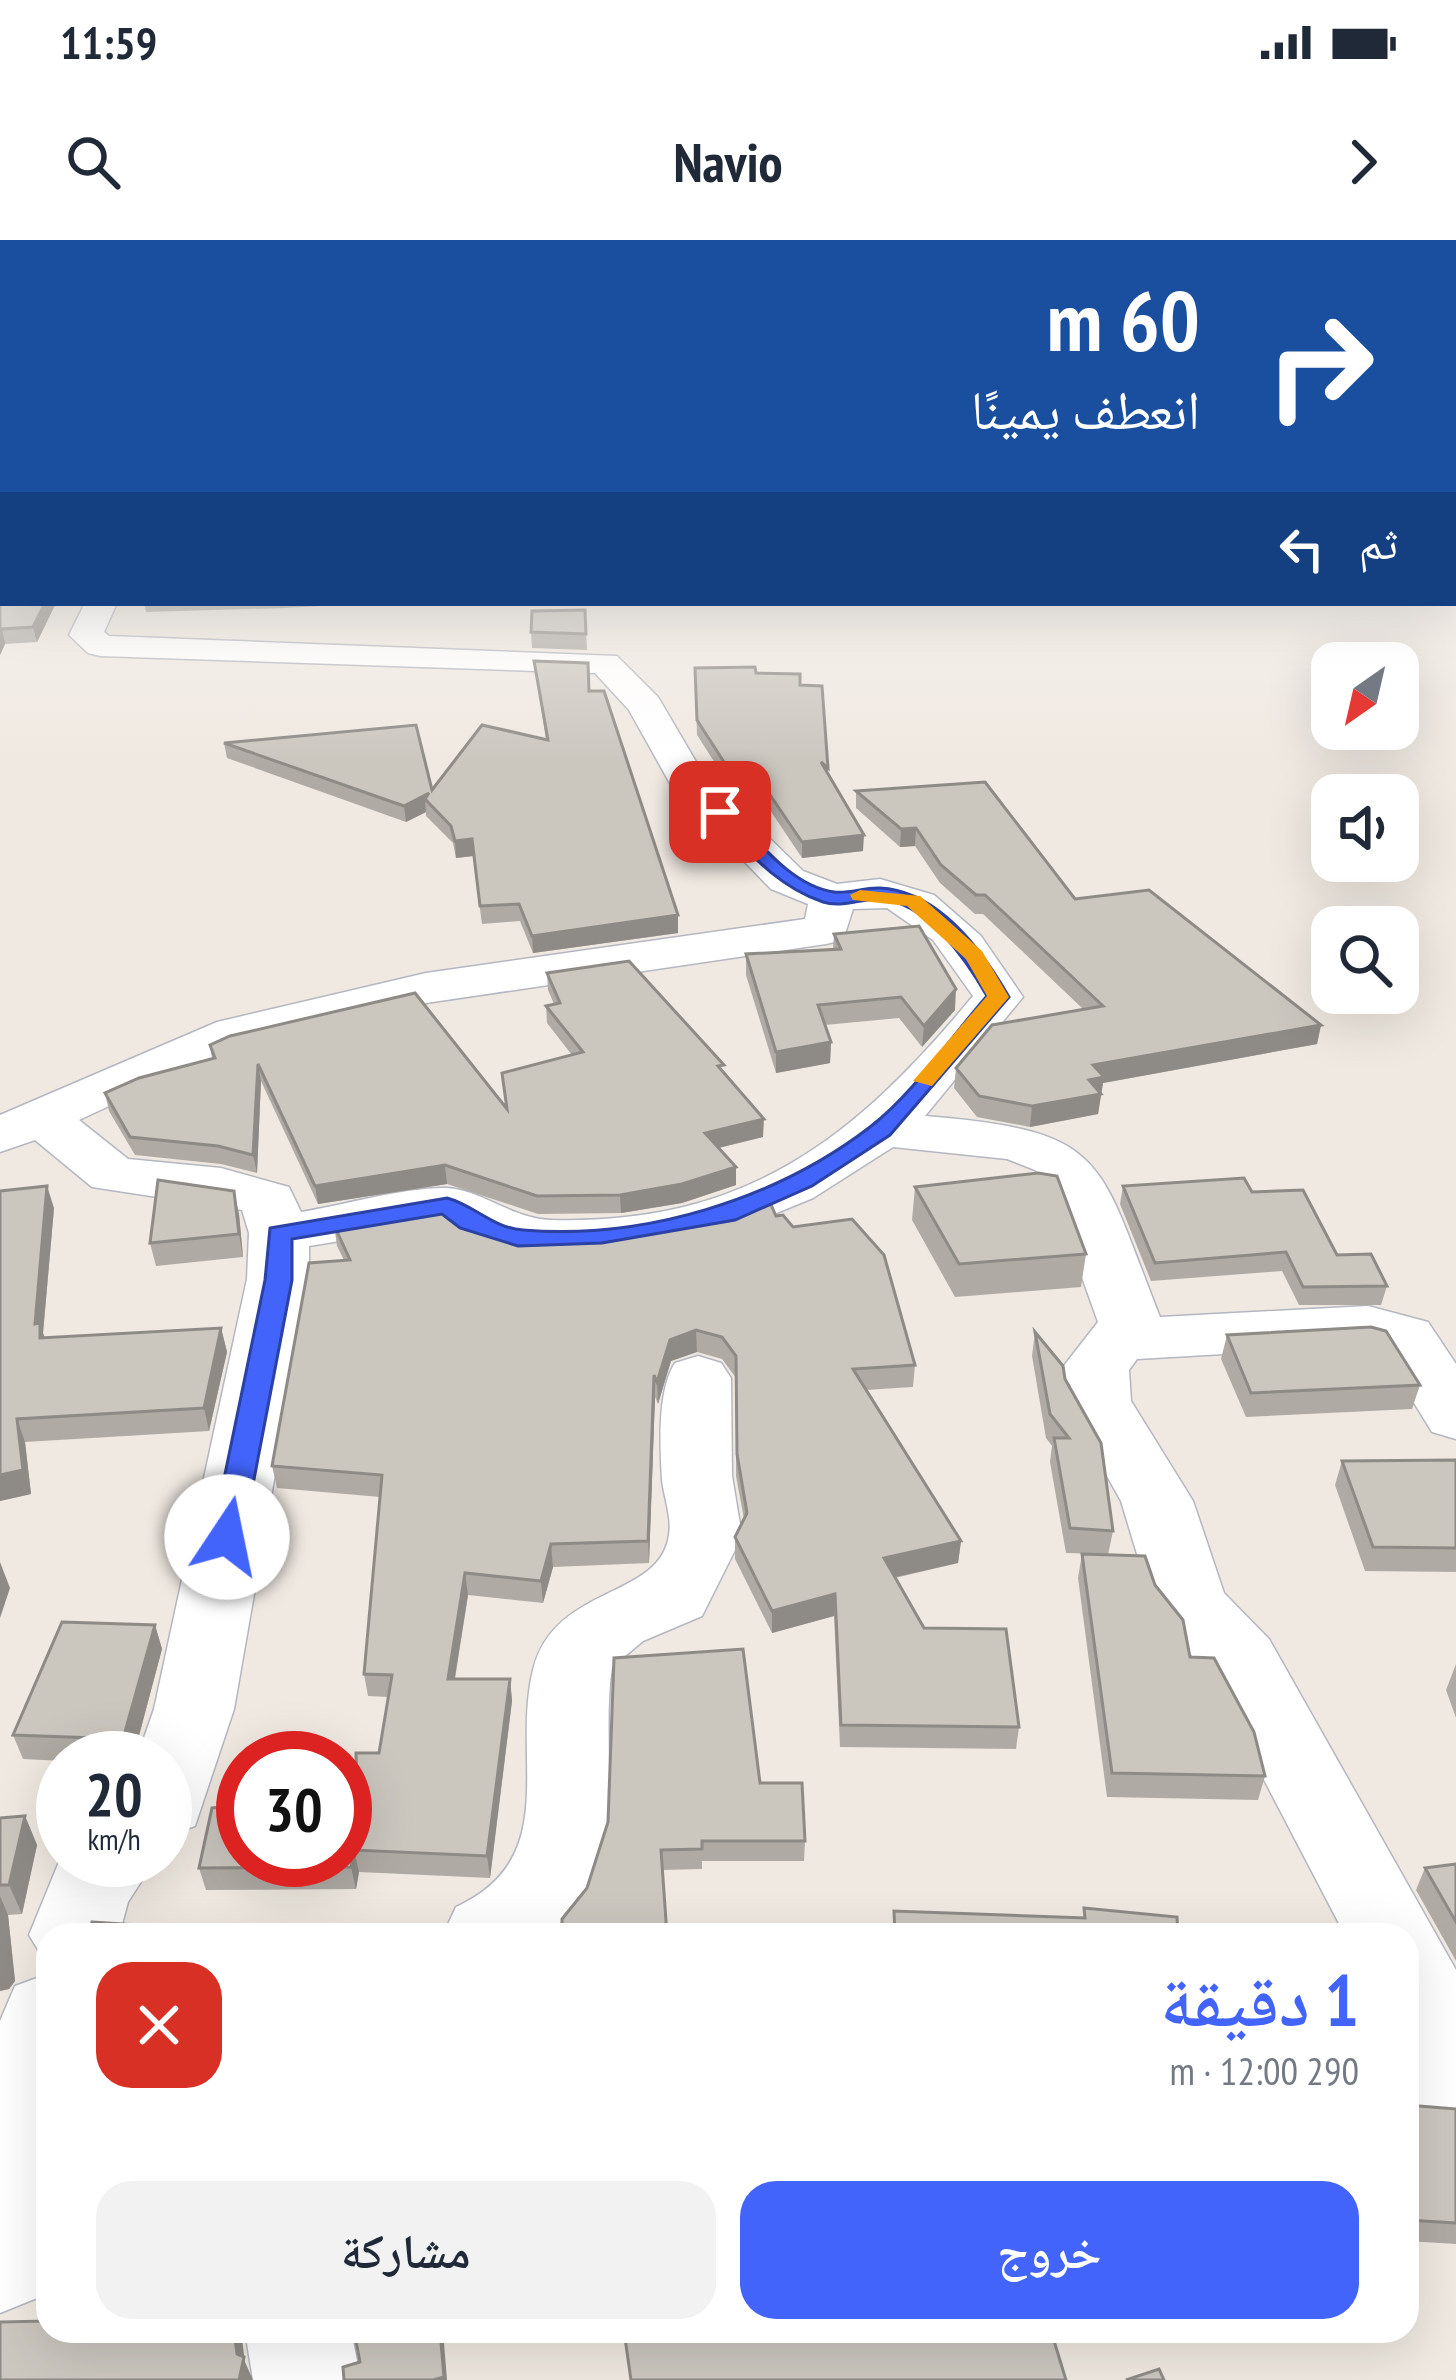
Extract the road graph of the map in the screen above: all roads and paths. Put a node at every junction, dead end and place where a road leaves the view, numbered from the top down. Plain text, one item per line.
1 (100, 606) edge
2 (832, 898) junction
3 (21, 1126) edge
4 (881, 1130) junction
5 (279, 1233) junction
6 (1124, 1339) junction
7 (698, 1378) dead end
8 (1456, 1416) edge
9 (187, 1731) edge
10 (89, 1887) edge
11 (78, 1923) edge
12 (512, 1923) edge
13 (1385, 1923) edge
14 (1419, 1991) edge
15 (27, 2052) edge
16 (1456, 2080) edge
17 (0, 2260) edge
18 (300, 2343) edge
19 (308, 2380) edge

1 - 2 street
2 - 3 street
2 - 4 street
3 - 5 street
4 - 5 street
4 - 6 street
5 - 9 street
6 - 8 street
6 - 13 street
7 - 12 street
10 - 11 street
14 - 16 street
15 - 17 street
18 - 19 street

